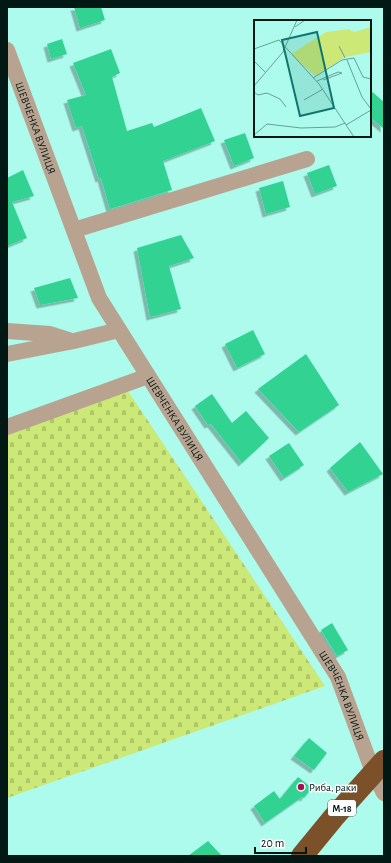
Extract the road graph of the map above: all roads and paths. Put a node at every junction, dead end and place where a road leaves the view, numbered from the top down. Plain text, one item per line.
1 (7, 50) edge
2 (306, 159) dead end
3 (74, 230) junction
4 (119, 330) junction
5 (7, 331) edge
6 (74, 341) junction
7 (7, 354) edge
8 (148, 376) junction
9 (7, 427) edge
10 (379, 766) edge
11 (384, 793) edge
12 (302, 856) edge

1 - 3 street, ШЕВЧЕНКА ВУЛИЦЯ
2 - 3 street
3 - 4 street, ШЕВЧЕНКА ВУЛИЦЯ
4 - 6 street
4 - 8 street, ШЕВЧЕНКА ВУЛИЦЯ
5 - 6 street
6 - 7 street
8 - 9 street
8 - 10 street, ШЕВЧЕНКА ВУЛИЦЯ
10 - 11 street, ШЕВЧЕНКА ВУЛИЦЯ
10 - 12 highway, М-18

